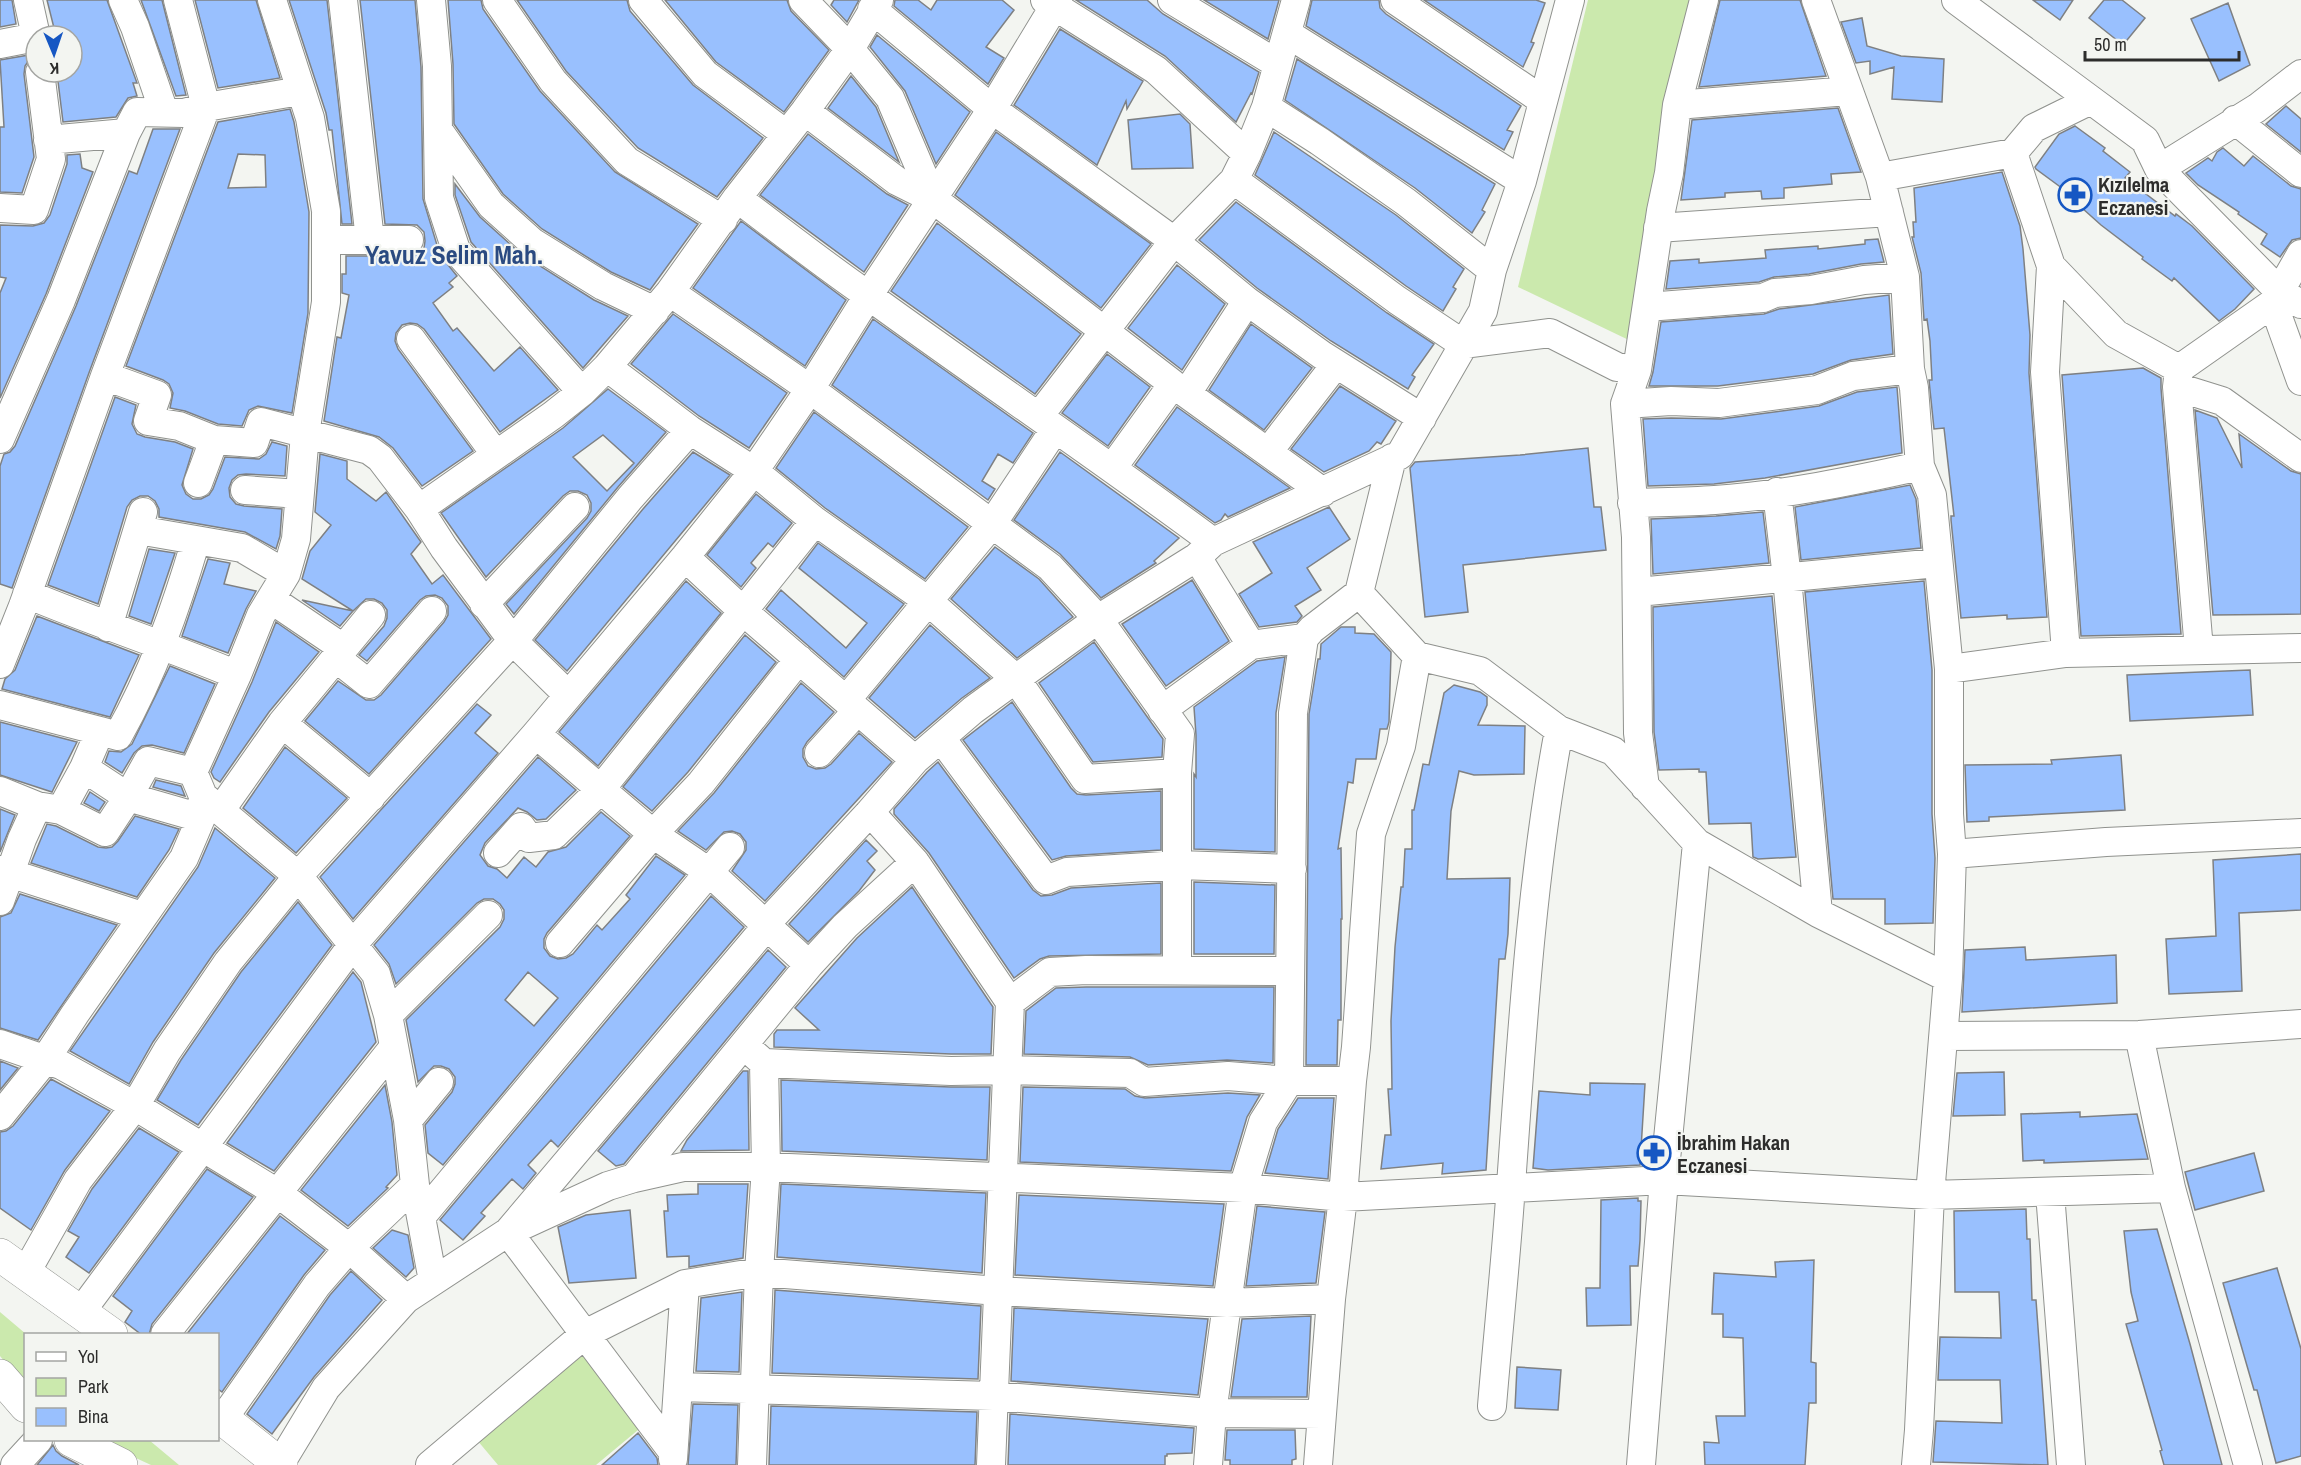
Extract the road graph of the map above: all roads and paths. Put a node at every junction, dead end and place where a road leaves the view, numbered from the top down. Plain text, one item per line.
1 (28, 0) edge
2 (123, 0) edge
3 (177, 0) edge
4 (272, 0) edge
5 (343, 0) edge
6 (431, 0) edge
7 (498, 0) edge
8 (643, 0) edge
9 (802, 0) edge
10 (1296, 0) edge
11 (1395, 0) edge
12 (1704, 0) edge
13 (1816, 0) edge
14 (1956, 0) edge
15 (1053, 2) edge
16 (1182, 2) edge
17 (1562, 3) edge
18 (875, 5) edge
19 (33, 24) edge
20 (1288, 34) junction
21 (24, 40) edge
22 (0, 45) edge
23 (850, 49) junction
24 (1276, 63) junction
25 (2301, 74) edge
26 (41, 84) edge
27 (300, 91) junction
28 (1848, 92) junction
29 (1542, 100) junction
30 (2091, 100) junction
31 (1677, 105) junction
32 (207, 106) junction
33 (1266, 107) junction
34 (992, 109) junction
35 (805, 111) junction
36 (164, 112) junction
37 (2235, 120) junction
38 (439, 131) junction
39 (126, 133) junction
40 (786, 134) junction
41 (48, 140) junction
42 (2013, 153) junction
43 (1247, 154) junction
44 (2159, 169) junction
45 (2301, 173) edge
46 (1880, 177) junction
47 (1234, 180) junction
48 (1522, 181) junction
49 (933, 199) junction
50 (0, 208) edge
51 (730, 209) junction
52 (1889, 212) junction
53 (1659, 228) junction
54 (327, 240) junction
55 (370, 240) junction
56 (409, 240) dead end
57 (1174, 241) junction
58 (2300, 259) edge
59 (2051, 266) junction
60 (1492, 270) junction
61 (1905, 277) junction
62 (868, 296) junction
63 (2285, 300) edge
64 (1247, 301) junction
65 (663, 302) junction
66 (1647, 307) junction
67 (1105, 330) junction
68 (411, 339) dead end
69 (1464, 344) junction
70 (1335, 364) junction
71 (606, 367) junction
72 (1910, 369) junction
73 (1636, 370) junction
74 (105, 376) junction
75 (2178, 378) junction
76 (2301, 381) edge
77 (810, 389) junction
78 (1180, 389) junction
79 (582, 392) junction
80 (1625, 404) junction
81 (1422, 418) junction
82 (1047, 423) junction
83 (690, 430) junction
84 (304, 434) junction
85 (0, 439) edge
86 (214, 440) junction
87 (1268, 452) junction
88 (496, 455) junction
89 (1392, 458) junction
90 (2301, 458) edge
91 (1920, 466) junction
92 (1113, 467) junction
93 (754, 471) junction
94 (198, 483) dead end
95 (245, 490) dead end
96 (1323, 492) junction
97 (1777, 492) junction
98 (299, 494) junction
99 (1632, 503) junction
100 (575, 507) dead end
101 (419, 509) junction
102 (815, 521) junction
103 (992, 524) junction
104 (196, 540) junction
105 (1205, 550) junction
106 (685, 557) junction
107 (1937, 563) junction
108 (286, 574) junction
109 (1787, 578) junction
110 (1638, 592) junction
111 (1359, 593) junction
112 (17, 600) edge
113 (272, 600) junction
114 (928, 601) junction
115 (484, 604) junction
116 (432, 611) dead end
117 (744, 612) junction
118 (370, 615) dead end
119 (1098, 619) junction
120 (108, 627) junction
121 (1304, 638) junction
122 (512, 640) junction
123 (162, 644) junction
124 (1251, 645) junction
125 (2301, 648) edge
126 (2199, 650) junction
127 (339, 653) junction
128 (2067, 653) junction
129 (1418, 656) junction
130 (799, 659) junction
131 (0, 664) edge
132 (1949, 669) junction
133 (237, 675) junction
134 (1016, 679) junction
135 (568, 695) junction
136 (0, 705) edge
137 (852, 705) junction
138 (1162, 710) junction
139 (282, 723) junction
140 (1559, 730) junction
141 (100, 731) junction
142 (536, 734) junction
143 (941, 738) junction
144 (819, 753) dead end
145 (915, 760) junction
146 (84, 768) junction
147 (1177, 773) junction
148 (1645, 787) junction
149 (600, 789) junction
150 (0, 790) edge
151 (128, 797) junction
152 (371, 797) junction
153 (204, 799) junction
154 (49, 808) junction
155 (870, 812) junction
156 (2301, 833) edge
157 (653, 834) junction
158 (1697, 843) junction
159 (730, 848) dead end
160 (498, 853) dead end
161 (1952, 854) junction
162 (915, 862) junction
163 (1179, 865) junction
164 (1292, 869) junction
165 (5, 872) edge
166 (709, 872) junction
167 (298, 876) junction
168 (0, 901) edge
169 (1818, 913) junction
170 (488, 915) dead end
171 (142, 916) junction
172 (766, 925) junction
173 (354, 943) junction
174 (560, 944) dead end
175 (809, 965) junction
176 (1177, 970) junction
177 (1289, 971) junction
178 (1948, 978) junction
179 (1010, 1002) junction
180 (388, 1015) junction
181 (2301, 1024) edge
182 (2139, 1035) junction
183 (1945, 1036) junction
184 (0, 1044) edge
185 (393, 1048) junction
186 (754, 1054) junction
187 (45, 1060) junction
188 (1007, 1070) junction
189 (1288, 1081) junction
190 (1352, 1081) junction
191 (439, 1082) dead end
192 (135, 1106) junction
193 (0, 1116) edge
194 (408, 1120) junction
195 (202, 1148) junction
196 (766, 1167) junction
197 (1002, 1176) junction
198 (634, 1178) junction
199 (1664, 1180) junction
200 (415, 1185) junction
201 (1511, 1187) junction
202 (1243, 1188) junction
203 (2171, 1188) junction
204 (2050, 1193) junction
205 (279, 1194) junction
206 (1930, 1195) junction
207 (1343, 1197) junction
208 (422, 1217) junction
209 (507, 1232) junction
210 (350, 1248) junction
211 (13, 1264) edge
212 (759, 1272) junction
213 (433, 1281) junction
214 (685, 1284) junction
215 (998, 1291) junction
216 (406, 1299) junction
217 (1331, 1299) junction
218 (1227, 1303) junction
219 (80, 1313) junction
220 (108, 1333) edge
221 (167, 1333) edge
222 (585, 1334) junction
223 (0, 1376) edge
224 (678, 1387) junction
225 (753, 1390) junction
226 (993, 1396) junction
227 (24, 1404) edge
228 (1492, 1406) dead end
229 (1212, 1413) junction
230 (1322, 1414) junction
231 (220, 1417) edge
232 (37, 1441) edge
233 (73, 1441) edge
234 (673, 1459) edge
235 (16, 1465) edge
236 (121, 1465) edge
237 (280, 1465) edge
238 (430, 1465) edge
239 (752, 1465) edge
240 (991, 1465) edge
241 (1208, 1465) edge
242 (1318, 1465) edge
243 (1641, 1465) edge
244 (1916, 1465) edge
245 (2071, 1465) edge
246 (2248, 1465) edge

1 - 19 street
2 - 36 street
3 - 32 street
4 - 27 street
5 - 55 street
6 - 38 street
7 - 51 street
8 - 40 street
9 - 23 street
10 - 20 street
11 - 29 street
12 - 31 street
13 - 28 street
14 - 30 street
15 - 34 street
15 - 43 street
16 - 24 street
17 - 29 street
18 - 23 street
18 - 34 street
20 - 24 street
20 - 48 street
21 - 22 street
23 - 35 street
23 - 49 street
24 - 33 street
25 - 37 street
26 - 41 street
27 - 32 street
27 - 54 street
28 - 31 street
28 - 46 street
29 - 48 street
30 - 42 street
30 - 44 street
31 - 53 street
32 - 36 street
32 - 74 street
33 - 43 street
33 - 60 street
34 - 49 street
34 - 57 street
35 - 40 street
35 - 49 street
36 - 39 street
37 - 44 street
37 - 45 street
38 - 65 street
38 - 79 street
39 - 41 street
39 - 85 street
40 - 51 street
41 - 50 street
42 - 46 street
42 - 59 street
43 - 47 street
44 - 63 street
46 - 52 street
47 - 57 street
47 - 69 street
48 - 60 street
49 - 62 street
49 - 67 street
51 - 62 street
51 - 65 street
52 - 53 street
52 - 61 street
53 - 66 street
54 - 55 street
54 - 84 street
55 - 56 street
57 - 64 street
57 - 67 street
58 - 63 street
59 - 75 street
59 - 128 street
60 - 69 street
61 - 66 street
61 - 72 street
62 - 77 street
62 - 82 street
63 - 75 street
63 - 76 street
64 - 70 street
64 - 78 street
65 - 71 street
65 - 77 street
66 - 73 street
67 - 78 street
67 - 82 street
68 - 88 street
69 - 73 street
69 - 81 street
70 - 81 street
70 - 87 street
71 - 79 street
71 - 83 street
72 - 80 street
72 - 91 street
73 - 80 street
74 - 86 street
74 - 112 street
75 - 90 street
75 - 126 street
77 - 93 street
77 - 103 street
78 - 87 street
78 - 92 street
79 - 88 street
80 - 99 street
81 - 89 street
82 - 92 street
82 - 103 street
83 - 93 street
83 - 122 street
84 - 86 street
84 - 98 street
84 - 101 street
86 - 94 street
87 - 96 street
88 - 101 street
89 - 96 street
89 - 111 street
91 - 97 street
91 - 107 street
92 - 105 street
93 - 102 street
93 - 106 street
95 - 98 street
96 - 105 street
97 - 99 street
97 - 109 street
98 - 108 street
99 - 110 street
100 - 115 street
101 - 115 street
102 - 114 street
102 - 117 street
103 - 114 street
103 - 119 street
104 - 108 street
104 - 120 street
104 - 123 street
105 - 119 street
105 - 124 street
106 - 117 street
106 - 135 street
107 - 109 street
107 - 132 street
108 - 113 street
109 - 110 street
109 - 169 street
110 - 148 street
111 - 121 street
111 - 129 street
112 - 120 street
112 - 131 street
113 - 127 street
113 - 133 street
114 - 134 street
114 - 137 street
115 - 122 street
116 - 127 street
117 - 130 street
117 - 149 street
118 - 127 street
119 - 134 street
119 - 138 street
120 - 123 street
121 - 124 street
121 - 164 street
122 - 135 street
122 - 152 street
123 - 133 street
123 - 141 street
124 - 138 street
125 - 126 street
126 - 128 street
127 - 139 street
128 - 132 street
129 - 140 street
129 - 190 street
130 - 137 street
130 - 157 street
132 - 161 street
133 - 153 street
134 - 143 street
134 - 147 street
135 - 142 street
136 - 141 street
137 - 144 street
137 - 145 street
138 - 147 street
139 - 152 street
139 - 153 street
140 - 148 street
140 - 201 street
141 - 146 street
142 - 149 street
142 - 173 street
143 - 145 street
143 - 163 street
145 - 155 street
146 - 151 street
146 - 154 street
147 - 163 street
148 - 158 street
149 - 157 street
149 - 160 street
150 - 154 street
151 - 153 street
151 - 153 street
151 - 154 street
152 - 167 street
153 - 167 street
153 - 171 street
154 - 165 street
155 - 162 street
155 - 172 street
156 - 161 street
157 - 166 street
157 - 174 street
158 - 169 street
158 - 199 street
159 - 166 street
161 - 178 street
162 - 175 street
162 - 179 street
163 - 164 street
163 - 176 street
164 - 177 street
165 - 168 street
165 - 171 street
166 - 172 street
166 - 208 street
167 - 173 street
167 - 192 street
169 - 178 street
170 - 180 street
171 - 187 street
172 - 175 street
172 - 209 street
173 - 180 street
173 - 195 street
175 - 186 street
176 - 177 street
176 - 179 street
177 - 189 street
178 - 183 street
179 - 188 street
180 - 185 street
181 - 182 street
182 - 183 street
182 - 203 street
183 - 206 street
184 - 187 street
185 - 194 street
185 - 205 street
186 - 188 street
186 - 196 street
186 - 198 street
187 - 192 street
187 - 193 street
188 - 189 street
188 - 197 street
189 - 190 street
189 - 202 street
190 - 207 street
191 - 194 street
192 - 195 street
192 - 211 street
194 - 200 street
195 - 205 street
195 - 219 street
196 - 197 street
196 - 198 street
196 - 212 street
197 - 202 street
197 - 215 street
198 - 209 street
199 - 201 street
199 - 206 street
199 - 243 street
200 - 208 street
200 - 210 street
201 - 207 street
201 - 228 street
202 - 207 street
202 - 218 street
203 - 204 street
203 - 246 street
204 - 206 street
204 - 245 street
205 - 210 street
205 - 221 street
206 - 244 street
207 - 217 street
208 - 213 street
209 - 213 street
209 - 222 street
210 - 216 street
210 - 231 street
211 - 219 main road
212 - 214 street
212 - 215 street
212 - 225 street
213 - 216 street
214 - 222 street
214 - 224 street
215 - 218 street
215 - 226 street
216 - 237 street
217 - 218 street
217 - 230 street
218 - 229 street
219 - 220 main road
222 - 234 street
222 - 238 street
223 - 227 main road
224 - 225 street
224 - 234 street
225 - 226 street
225 - 239 street
226 - 229 street
226 - 240 street
229 - 230 street
229 - 241 street
230 - 242 street
231 - 237 main road
232 - 235 street
233 - 236 main road

